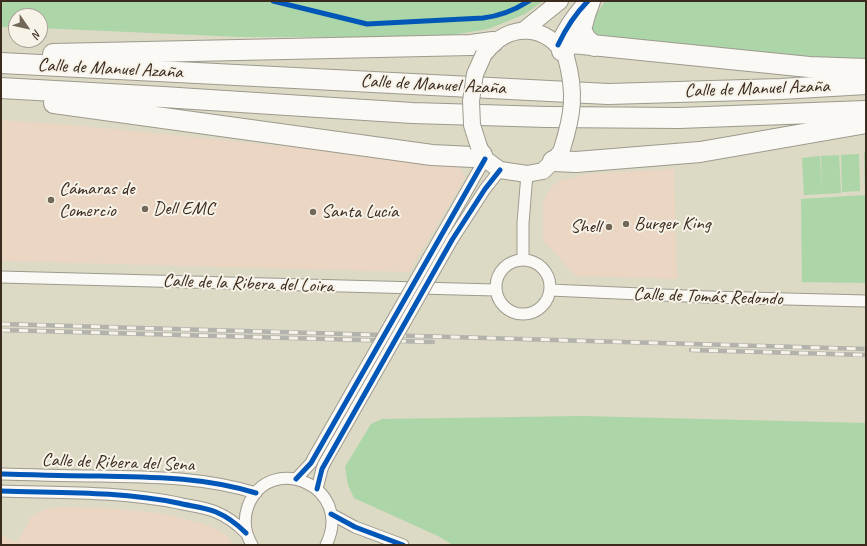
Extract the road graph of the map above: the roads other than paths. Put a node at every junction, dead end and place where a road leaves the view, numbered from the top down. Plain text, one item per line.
1 (560, 1) edge
2 (589, 1) edge
3 (524, 30) junction
4 (594, 46) junction
5 (489, 48) junction
6 (562, 51) junction
7 (1, 58) edge
8 (1, 63) edge
9 (866, 69) edge
10 (866, 84) edge
11 (1, 88) edge
12 (1, 95) edge
13 (866, 111) edge
14 (866, 123) edge
15 (866, 133) edge
16 (700, 152) junction
17 (482, 154) junction
18 (558, 155) junction
19 (500, 170) junction
20 (527, 174) junction
21 (523, 259) junction
22 (1, 277) edge
23 (495, 290) junction
24 (550, 290) junction
25 (866, 301) edge
26 (1, 474) edge
27 (99, 476) junction
28 (296, 479) junction
29 (317, 489) junction
30 (1, 491) edge
31 (26, 492) junction
32 (256, 493) junction
33 (331, 514) junction
34 (246, 533) junction
35 (252, 545) edge
36 (326, 545) edge
37 (403, 545) edge

1 - 3 main road
2 - 4 highway
2 - 6 main road
3 - 5 main road
3 - 6 main road
4 - 6 highway
4 - 9 highway
5 - 7 highway
5 - 17 main road, bridge
6 - 18 main road, bridge
8 - 10 highway, Calle de Manuel Azaña
11 - 13 highway, Calle de Manuel Azaña
12 - 17 highway
14 - 16 highway
15 - 16 street
16 - 18 highway
17 - 19 main road
17 - 28 street, bridge
18 - 20 main road
19 - 20 main road
19 - 29 street, bridge
20 - 21 street
21 - 23 street
21 - 24 street
22 - 23 street, Calle de la Ribera del Loira
23 - 24 street
24 - 25 street, Calle de Tomás Redondo
26 - 27 street, Calle de Ribera del Sena
27 - 31 street, Calle de Ribera del Sena
27 - 32 street, Calle de Ribera del Sena
28 - 29 street
28 - 32 street
29 - 33 street
30 - 31 street, Calle de Ribera del Sena
31 - 34 street, Calle de Ribera del Sena
32 - 34 street
33 - 36 street
33 - 37 street
34 - 35 street

